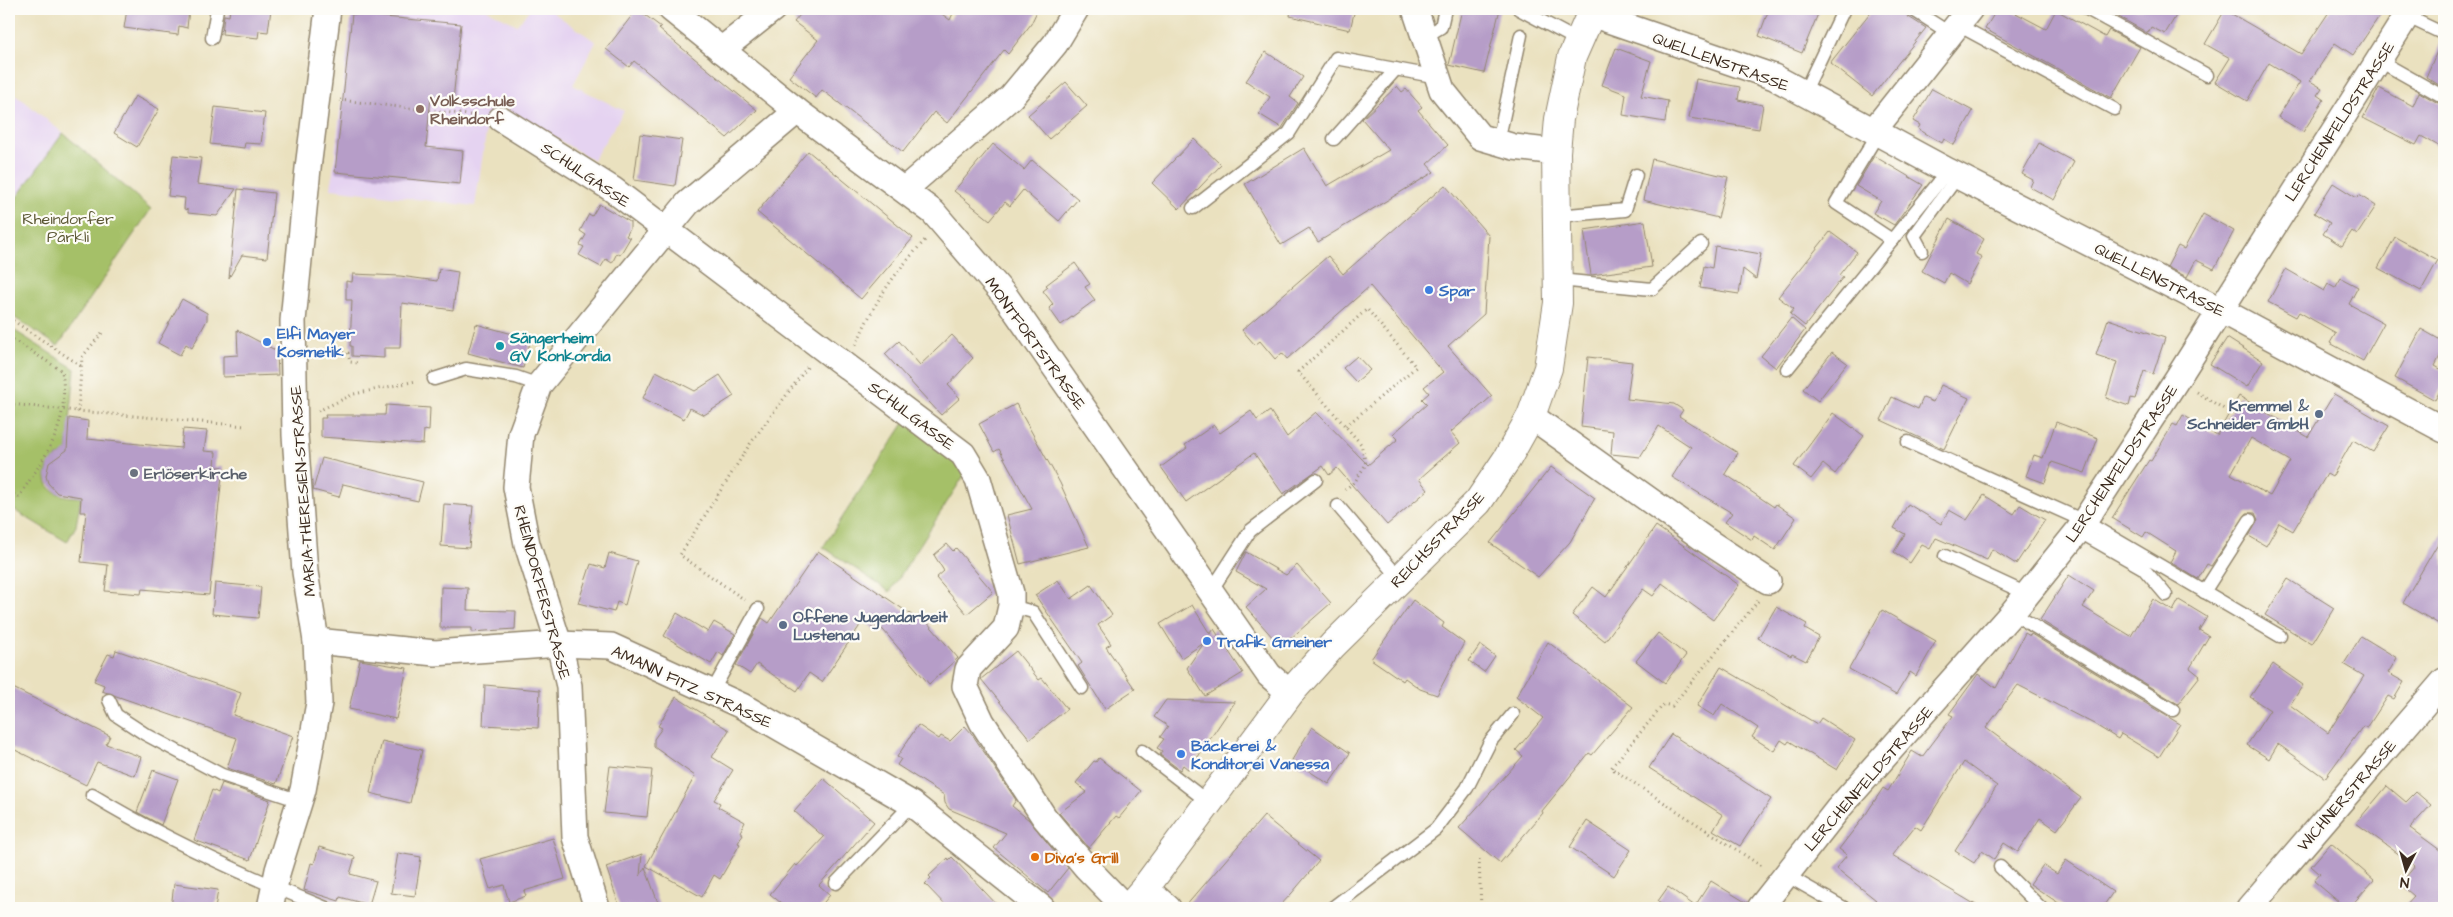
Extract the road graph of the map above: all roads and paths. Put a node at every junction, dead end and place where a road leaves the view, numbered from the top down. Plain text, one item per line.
1 (217, 9) edge
2 (328, 9) edge
3 (671, 9) edge
4 (773, 9) edge
5 (1076, 9) edge
6 (1414, 9) edge
7 (1445, 9) edge
8 (1519, 9) edge
9 (1844, 9) edge
10 (1912, 9) edge
11 (2087, 9) edge
12 (1592, 11) edge
13 (2408, 12) edge
14 (1960, 23) edge
15 (2444, 34) edge
16 (1521, 35) dead end
17 (1424, 37) junction
18 (212, 38) dead end
19 (1579, 41) junction
20 (722, 50) junction
21 (2378, 60) junction
22 (1396, 69) junction
23 (2207, 75) dead end
24 (1438, 77) junction
25 (1804, 93) junction
26 (2442, 96) dead end
27 (317, 97) junction
28 (2114, 109) dead end
29 (797, 110) junction
30 (501, 119) joint
31 (1877, 131) junction
32 (1334, 140) dead end
33 (1498, 142) junction
34 (1556, 152) junction
35 (1953, 174) junction
36 (1636, 175) dead end
37 (905, 189) junction
38 (1193, 208) dead end
39 (1558, 216) junction
40 (666, 230) junction
41 (929, 236) dead end
42 (1892, 240) junction
43 (1701, 244) dead end
44 (1922, 250) dead end
45 (1559, 280) junction
46 (2220, 310) junction
47 (9, 318) edge
48 (102, 333) dead end
49 (9, 337) edge
50 (822, 348) junction
51 (315, 352) dead end
52 (359, 363) dead end
53 (82, 366) junction
54 (847, 367) junction
55 (1787, 369) dead end
56 (2177, 379) junction
57 (434, 380) joint
58 (539, 385) junction
59 (9, 404) edge
60 (2224, 409) dead end
61 (64, 410) junction
62 (78, 411) junction
63 (309, 415) dead end
64 (1531, 416) junction
65 (246, 426) dead end
66 (1346, 426) junction
67 (2444, 430) edge
68 (1908, 442) dead end
69 (1316, 480) dead end
70 (9, 492) edge
71 (1338, 506) joint
72 (2250, 520) dead end
73 (2081, 526) junction
74 (1944, 556) dead end
75 (1400, 579) junction
76 (1768, 581) joint
77 (1211, 591) junction
78 (2204, 592) junction
79 (2166, 595) dead end
80 (2020, 603) junction
81 (1011, 606) junction
82 (758, 609) joint
83 (2280, 636) dead end
84 (316, 641) junction
85 (559, 644) junction
86 (2444, 681) edge
87 (1082, 688) dead end
88 (712, 692) junction
89 (1290, 693) junction
90 (109, 700) dead end
91 (2173, 710) dead end
92 (1513, 714) dead end
93 (1142, 751) dead end
94 (92, 795) dead end
95 (300, 801) junction
96 (1208, 802) junction
97 (912, 804) junction
98 (1479, 859) dead end
99 (2000, 867) dead end
100 (1784, 877) junction
101 (836, 883) dead end
102 (272, 898) edge
103 (1133, 902) edge
104 (326, 908) edge
105 (597, 908) edge
106 (1042, 908) edge
107 (1168, 908) edge
108 (1332, 908) edge
109 (1481, 908) edge
110 (1760, 908) edge
111 (1844, 908) edge
112 (2041, 908) edge
113 (2249, 908) edge

1 - 18 lane
2 - 27 street, MARIA-THERESIEN-STRASSE
3 - 20 street, MONTFORTSTRASSE
4 - 20 street
5 - 37 street
6 - 17 street
7 - 17 lane
8 - 19 lane
9 - 25 lane
10 - 14 lane
11 - 23 lane
12 - 19 main road, REICHSSTRASSE
12 - 25 street, QUELLENSTRASSE
13 - 15 lane
13 - 21 street, LERCHENFELDSTRASSE
14 - 28 lane
14 - 31 street
16 - 33 lane
17 - 24 street
19 - 34 main road, REICHSSTRASSE
20 - 29 street, MONTFORTSTRASSE
21 - 26 lane
21 - 46 street, LERCHENFELDSTRASSE
22 - 24 lane
22 - 32 lane
22 - 38 lane
24 - 33 street
25 - 31 street, QUELLENSTRASSE
27 - 30 path
27 - 84 street, MARIA-THERESIEN-STRASSE
29 - 37 street, MONTFORTSTRASSE
29 - 40 street, RHEINDORFERSTRASSE
30 - 40 street, SCHULGASSE
31 - 35 street, QUELLENSTRASSE
31 - 42 lane
33 - 34 street
34 - 39 main road, REICHSSTRASSE
35 - 42 lane
35 - 44 lane
35 - 46 street, QUELLENSTRASSE
36 - 39 lane
37 - 77 street, MONTFORTSTRASSE
39 - 45 main road, REICHSSTRASSE
40 - 50 street, SCHULGASSE
40 - 58 street, RHEINDORFERSTRASSE
41 - 54 path
42 - 55 lane
43 - 45 lane
45 - 64 main road, REICHSSTRASSE
46 - 56 street, LERCHENFELDSTRASSE
46 - 67 street, QUELLENSTRASSE
47 - 53 path
48 - 53 path
49 - 61 path
50 - 54 street, SCHULGASSE
50 - 82 path
51 - 52 path
53 - 62 path
54 - 81 street, SCHULGASSE
56 - 60 path
56 - 73 street, LERCHENFELDSTRASSE
57 - 58 lane
57 - 63 path
58 - 85 street, RHEINDORFERSTRASSE
59 - 61 path
61 - 62 path
61 - 70 path
62 - 65 path
64 - 75 main road, REICHSSTRASSE
64 - 76 street
66 - 66 path
66 - 71 path
68 - 73 lane
69 - 77 lane
71 - 75 lane
72 - 78 lane
73 - 78 lane
73 - 79 lane
73 - 80 street, LERCHENFELDSTRASSE
74 - 80 lane
75 - 89 main road, REICHSSTRASSE
76 - 100 path
77 - 89 street, MONTFORTSTRASSE
78 - 83 lane
80 - 91 lane
80 - 100 street, LERCHENFELDSTRASSE
81 - 87 lane
81 - 103 street, SCHULGASSE
82 - 88 lane
84 - 85 street, AMANN FITZ STRASSE
84 - 95 street, MARIA-THERESIEN-STRASSE
85 - 88 street, AMANN FITZ STRASSE
85 - 105 street, RHEINDORFERSTRASSE
86 - 113 street, WICHNERSTRASSE
88 - 97 street, AMANN FITZ STRASSE
89 - 96 main road, REICHSSTRASSE
90 - 95 lane
92 - 108 lane
93 - 96 lane
94 - 102 lane
95 - 102 street, MARIA-THERESIEN-STRASSE
96 - 103 main road, REICHSSTRASSE
97 - 101 lane
97 - 106 street, AMANN FITZ STRASSE
98 - 109 path
99 - 112 lane
100 - 110 street, LERCHENFELDSTRASSE
100 - 111 lane
102 - 104 lane
103 - 107 street, SCHULGASSE

